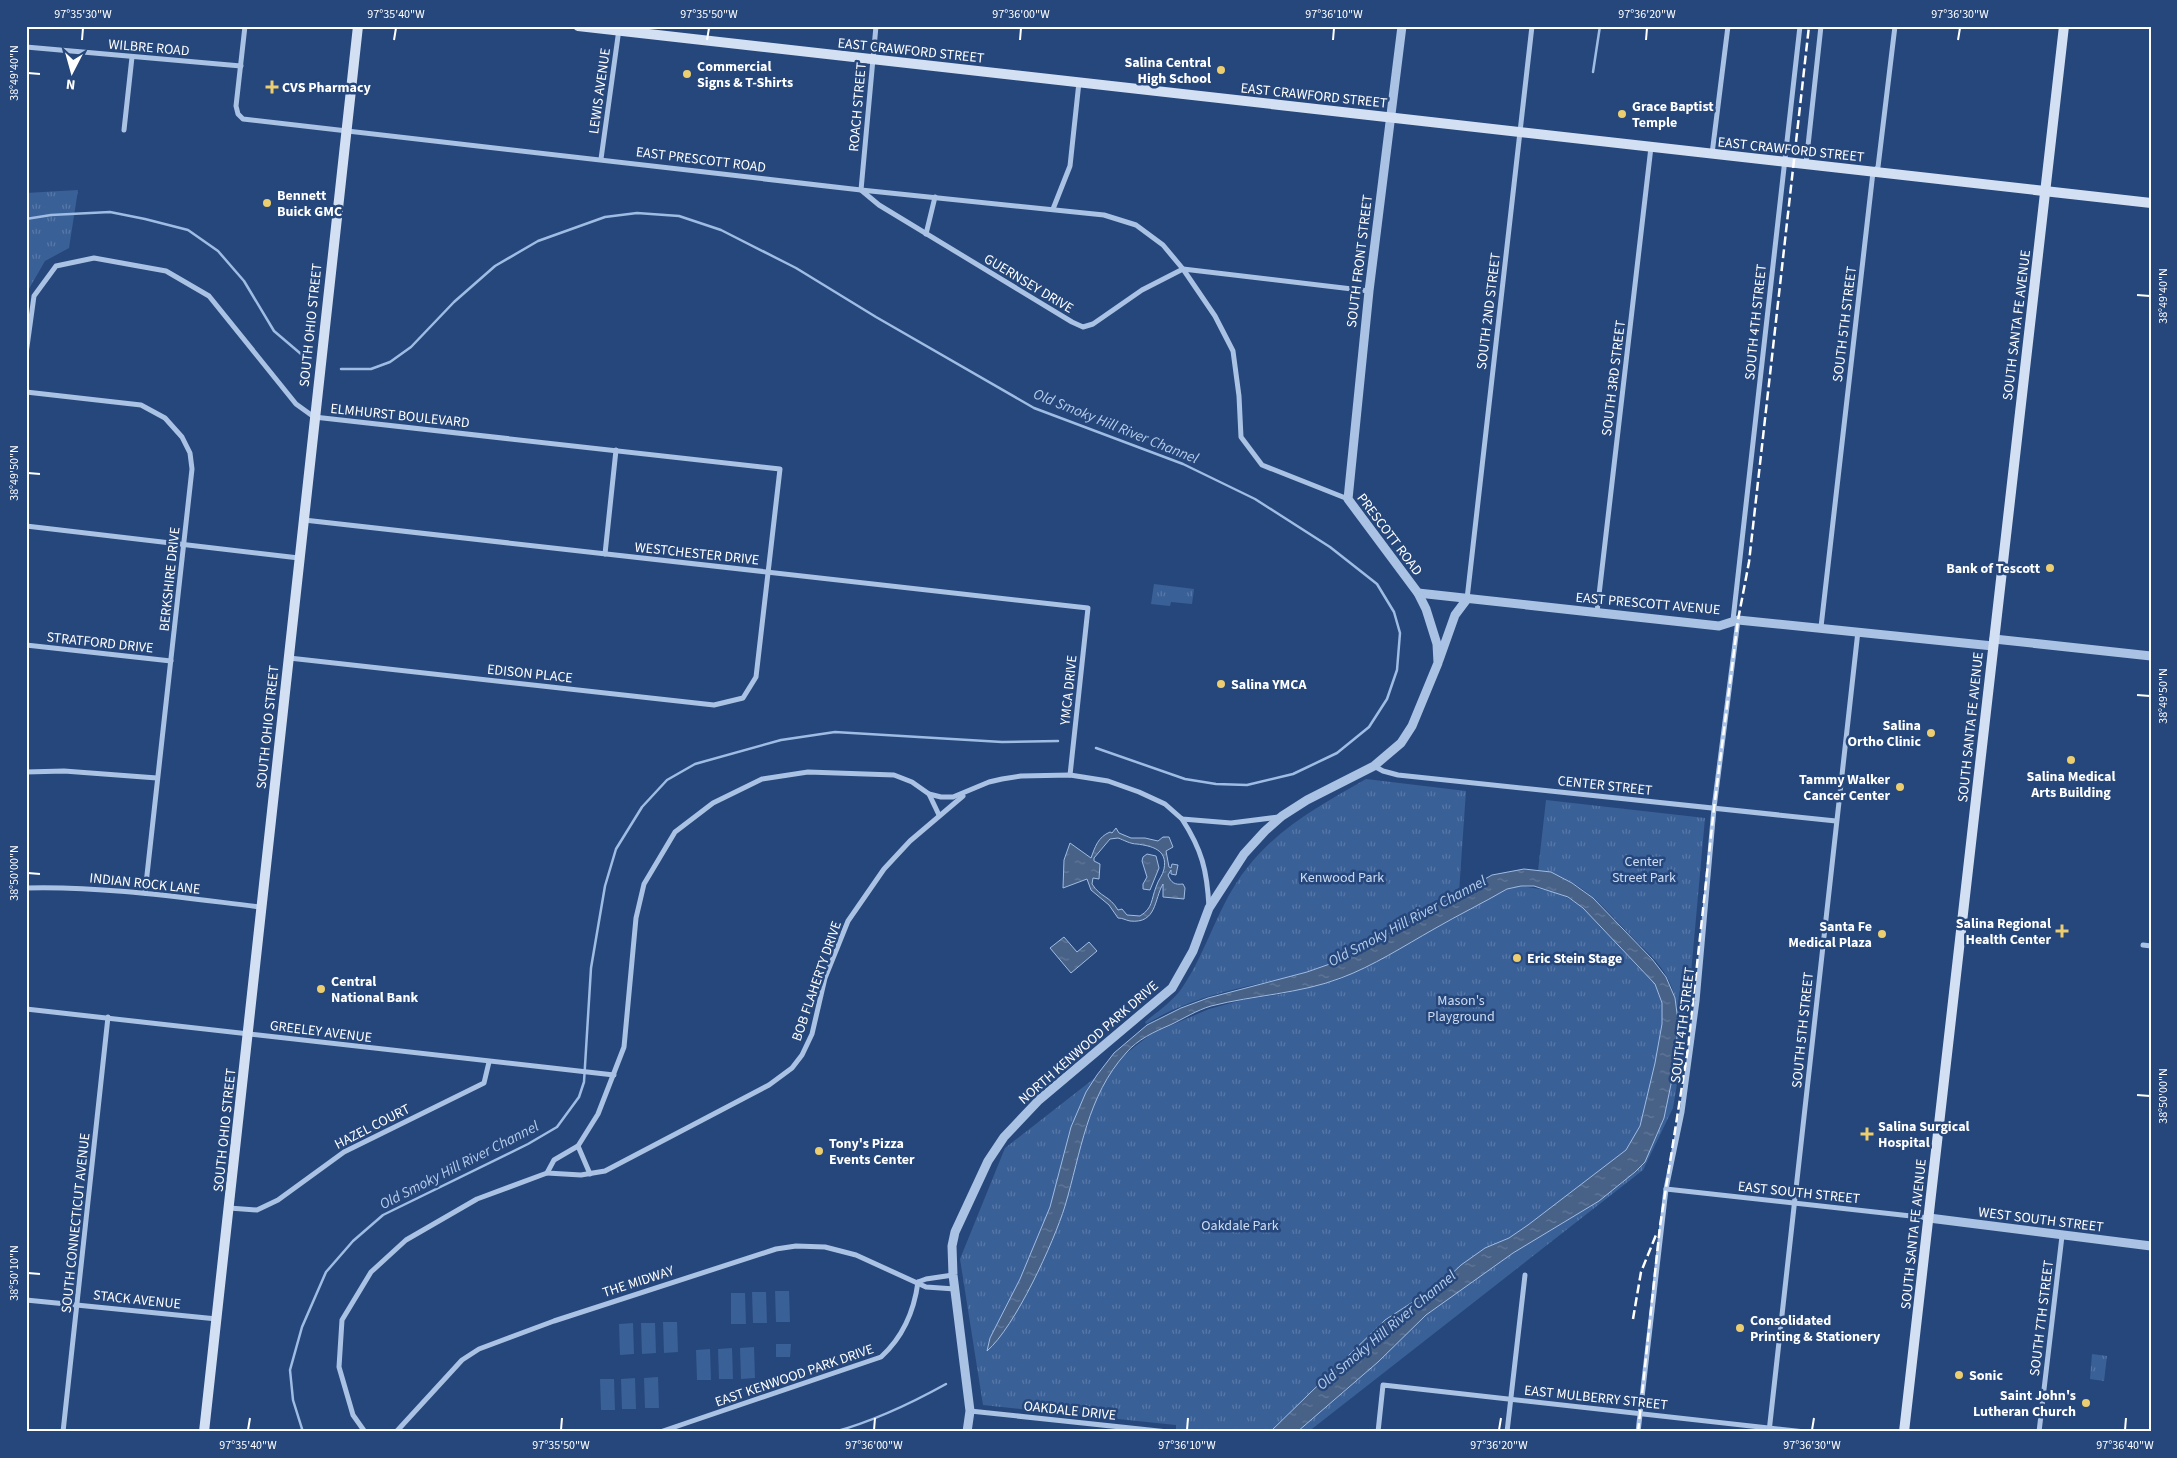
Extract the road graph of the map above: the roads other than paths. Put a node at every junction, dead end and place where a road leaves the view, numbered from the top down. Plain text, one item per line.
1 (245, 26) edge
2 (358, 26) edge
3 (578, 26) edge
4 (876, 26) edge
5 (1402, 26) edge
6 (1532, 26) edge
7 (1728, 26) edge
8 (1800, 26) edge
9 (1821, 26) edge
10 (1895, 26) edge
11 (2064, 26) edge
12 (619, 28) edge
13 (26, 47) edge
14 (132, 57) junction
15 (873, 59) junction
16 (240, 66) junction
17 (1079, 82) junction
18 (1391, 118) junction
19 (346, 129) junction
20 (124, 130) dead end
21 (1520, 132) junction
22 (1651, 147) junction
23 (1712, 154) junction
24 (601, 158) junction
25 (1784, 162) junction
26 (1806, 164) junction
27 (1873, 172) junction
28 (861, 190) junction
29 (2046, 191) junction
30 (935, 197) junction
31 (2151, 203) edge
32 (1053, 209) junction
33 (926, 234) junction
34 (1183, 269) junction
35 (1369, 291) junction
36 (26, 354) edge
37 (26, 392) edge
38 (314, 417) junction
39 (616, 450) junction
40 (1348, 499) junction
41 (303, 520) junction
42 (26, 526) edge
43 (184, 544) junction
44 (605, 554) junction
45 (299, 558) junction
46 (768, 572) junction
47 (1418, 594) junction
48 (1466, 599) junction
49 (1088, 608) joint
50 (1597, 612) junction
51 (1735, 620) junction
52 (1821, 627) junction
53 (1858, 631) junction
54 (1994, 642) junction
55 (26, 645) edge
56 (2151, 656) edge
57 (288, 658) junction
58 (171, 661) junction
59 (1438, 663) junction
60 (1374, 766) junction
61 (26, 772) edge
62 (1070, 775) junction
63 (157, 778) junction
64 (966, 793) junction
65 (929, 794) junction
66 (1714, 808) junction
67 (939, 816) junction
68 (1282, 816) junction
69 (1182, 819) junction
70 (1836, 821) junction
71 (26, 888) edge
72 (145, 894) junction
73 (261, 908) junction
74 (1209, 908) junction
75 (2143, 945) dead end
76 (2151, 946) edge
77 (26, 1009) edge
78 (108, 1018) junction
79 (248, 1034) junction
80 (489, 1062) junction
81 (614, 1075) junction
82 (578, 1146) junction
83 (547, 1172) junction
84 (590, 1174) junction
85 (1666, 1189) junction
86 (1794, 1203) junction
87 (229, 1208) junction
88 (1929, 1218) junction
89 (2062, 1236) junction
90 (2151, 1246) edge
91 (953, 1275) junction
92 (1525, 1275) dead end
93 (918, 1282) junction
94 (955, 1289) junction
95 (26, 1300) edge
96 (78, 1305) junction
97 (217, 1319) junction
98 (1510, 1399) junction
99 (970, 1411) junction
100 (1640, 1413) junction
101 (1769, 1430) edge
102 (63, 1432) edge
103 (204, 1432) edge
104 (365, 1432) edge
105 (396, 1432) edge
106 (660, 1432) edge
107 (967, 1432) edge
108 (1168, 1432) edge
109 (1378, 1432) edge
110 (1507, 1432) edge
111 (1638, 1432) edge
112 (1806, 1432) edge
113 (1904, 1432) edge
114 (2039, 1432) edge

1 - 16 street
2 - 19 main road, SOUTH OHIO STREET
3 - 12 main road, EAST CRAWFORD STREET
4 - 15 street, ROACH STREET
5 - 18 street, SOUTH FRONT STREET
6 - 21 street, SOUTH 2ND STREET
7 - 23 street
8 - 25 street, SOUTH 4TH STREET
9 - 26 street
10 - 27 street, SOUTH 5TH STREET
11 - 29 main road, SOUTH SANTA FE AVENUE
12 - 15 main road, EAST CRAWFORD STREET
12 - 24 street, LEWIS AVENUE
13 - 14 street, WILBRE ROAD
14 - 16 street, WILBRE ROAD
14 - 20 street
15 - 17 main road, EAST CRAWFORD STREET
15 - 28 street, ROACH STREET
16 - 19 street
17 - 18 main road, EAST CRAWFORD STREET
17 - 32 street
18 - 21 main road, EAST CRAWFORD STREET
18 - 35 street, SOUTH FRONT STREET
19 - 24 street, EAST PRESCOTT ROAD
19 - 38 main road, SOUTH OHIO STREET
21 - 22 main road, EAST CRAWFORD STREET
21 - 48 street, SOUTH 2ND STREET
22 - 23 main road, EAST CRAWFORD STREET
22 - 50 street, SOUTH 3RD STREET
23 - 25 main road, EAST CRAWFORD STREET
24 - 28 street, EAST PRESCOTT ROAD
25 - 26 main road, EAST CRAWFORD STREET
25 - 51 street, SOUTH 4TH STREET
26 - 27 main road, EAST CRAWFORD STREET
27 - 29 main road, EAST CRAWFORD STREET
27 - 52 street, SOUTH 5TH STREET
28 - 30 street, EAST PRESCOTT ROAD
28 - 33 street, GUERNSEY DRIVE
29 - 31 main road, EAST CRAWFORD STREET
29 - 54 main road, SOUTH SANTA FE AVENUE
30 - 32 street, EAST PRESCOTT ROAD
30 - 33 street
32 - 34 street, PRESCOTT ROAD
33 - 34 street, GUERNSEY DRIVE
34 - 35 street
34 - 40 street, PRESCOTT ROAD
35 - 40 street, SOUTH FRONT STREET
36 - 38 street, ELMHURST BOULEVARD
37 - 43 street, BERKSHIRE DRIVE
38 - 39 street, ELMHURST BOULEVARD
38 - 41 main road, SOUTH OHIO STREET
39 - 44 street
39 - 46 street, ELMHURST BOULEVARD
40 - 47 street, PRESCOTT ROAD
41 - 44 street, WESTCHESTER DRIVE
41 - 45 main road, SOUTH OHIO STREET
42 - 43 street
43 - 45 street
43 - 58 street, BERKSHIRE DRIVE
44 - 46 street, WESTCHESTER DRIVE
45 - 57 main road, SOUTH OHIO STREET
46 - 49 street, WESTCHESTER DRIVE
46 - 57 street, EDISON PLACE
47 - 48 street, EAST PRESCOTT AVENUE
47 - 59 street, PRESCOTT ROAD
48 - 50 street, EAST PRESCOTT AVENUE
48 - 59 street, NORTH KENWOOD PARK DRIVE
49 - 62 street, YMCA DRIVE
50 - 51 street, EAST PRESCOTT AVENUE
51 - 52 street, EAST PRESCOTT AVENUE
51 - 66 street, SOUTH 4TH STREET
52 - 53 street, EAST PRESCOTT AVENUE
53 - 54 street, EAST PRESCOTT AVENUE
53 - 70 street, SOUTH 5TH STREET
54 - 56 street, EAST PRESCOTT AVENUE
54 - 88 main road, SOUTH SANTA FE AVENUE
55 - 58 street, STRATFORD DRIVE
57 - 73 main road, SOUTH OHIO STREET
58 - 63 street, BERKSHIRE DRIVE
59 - 60 street, NORTH KENWOOD PARK DRIVE
60 - 66 street, CENTER STREET
60 - 68 street, NORTH KENWOOD PARK DRIVE
61 - 63 street
62 - 64 street
62 - 69 street
63 - 72 street, BERKSHIRE DRIVE
64 - 65 street
64 - 67 street, BOB FLAHERTY DRIVE
65 - 67 street
65 - 81 street
66 - 70 street, CENTER STREET
66 - 85 street, SOUTH 4TH STREET
67 - 84 street, BOB FLAHERTY DRIVE
68 - 69 street
68 - 74 street, NORTH KENWOOD PARK DRIVE
69 - 74 street
70 - 86 street, SOUTH 5TH STREET
71 - 72 street, INDIAN ROCK LANE
72 - 73 street, INDIAN ROCK LANE
73 - 79 main road, SOUTH OHIO STREET
74 - 91 street, NORTH KENWOOD PARK DRIVE
75 - 76 street
77 - 78 street, GREELEY AVENUE
78 - 79 street, GREELEY AVENUE
78 - 96 street, SOUTH CONNECTICUT AVENUE
79 - 80 street, GREELEY AVENUE
79 - 87 main road, SOUTH OHIO STREET
80 - 81 street, GREELEY AVENUE
80 - 87 street, HAZEL COURT
81 - 82 street
82 - 83 street
82 - 84 street
83 - 84 street, BOB FLAHERTY DRIVE
83 - 104 street
85 - 86 street, EAST SOUTH STREET
85 - 100 street, SOUTH 4TH STREET
86 - 88 street, EAST SOUTH STREET
86 - 101 street, SOUTH 5TH STREET
87 - 97 main road, SOUTH OHIO STREET
88 - 89 street, WEST SOUTH STREET
88 - 113 main road, SOUTH SANTA FE AVENUE
89 - 90 street, WEST SOUTH STREET
89 - 114 street, SOUTH 7TH STREET
91 - 93 street
91 - 94 street, NORTH KENWOOD PARK DRIVE
92 - 98 street
93 - 94 street, THE MIDWAY
93 - 105 street, THE MIDWAY
93 - 106 street, EAST KENWOOD PARK DRIVE
94 - 99 street, NORTH KENWOOD PARK DRIVE
95 - 96 street, STACK AVENUE
96 - 97 street, STACK AVENUE
96 - 102 street, SOUTH CONNECTICUT AVENUE
97 - 103 main road, SOUTH OHIO STREET
98 - 100 street, EAST MULBERRY STREET
98 - 109 street, EAST MULBERRY STREET
98 - 110 street
99 - 107 street, NORTH KENWOOD PARK DRIVE
99 - 108 street, OAKDALE DRIVE
100 - 101 street, EAST MULBERRY STREET
100 - 111 street, SOUTH 4TH STREET
101 - 112 street, EAST MULBERRY STREET

